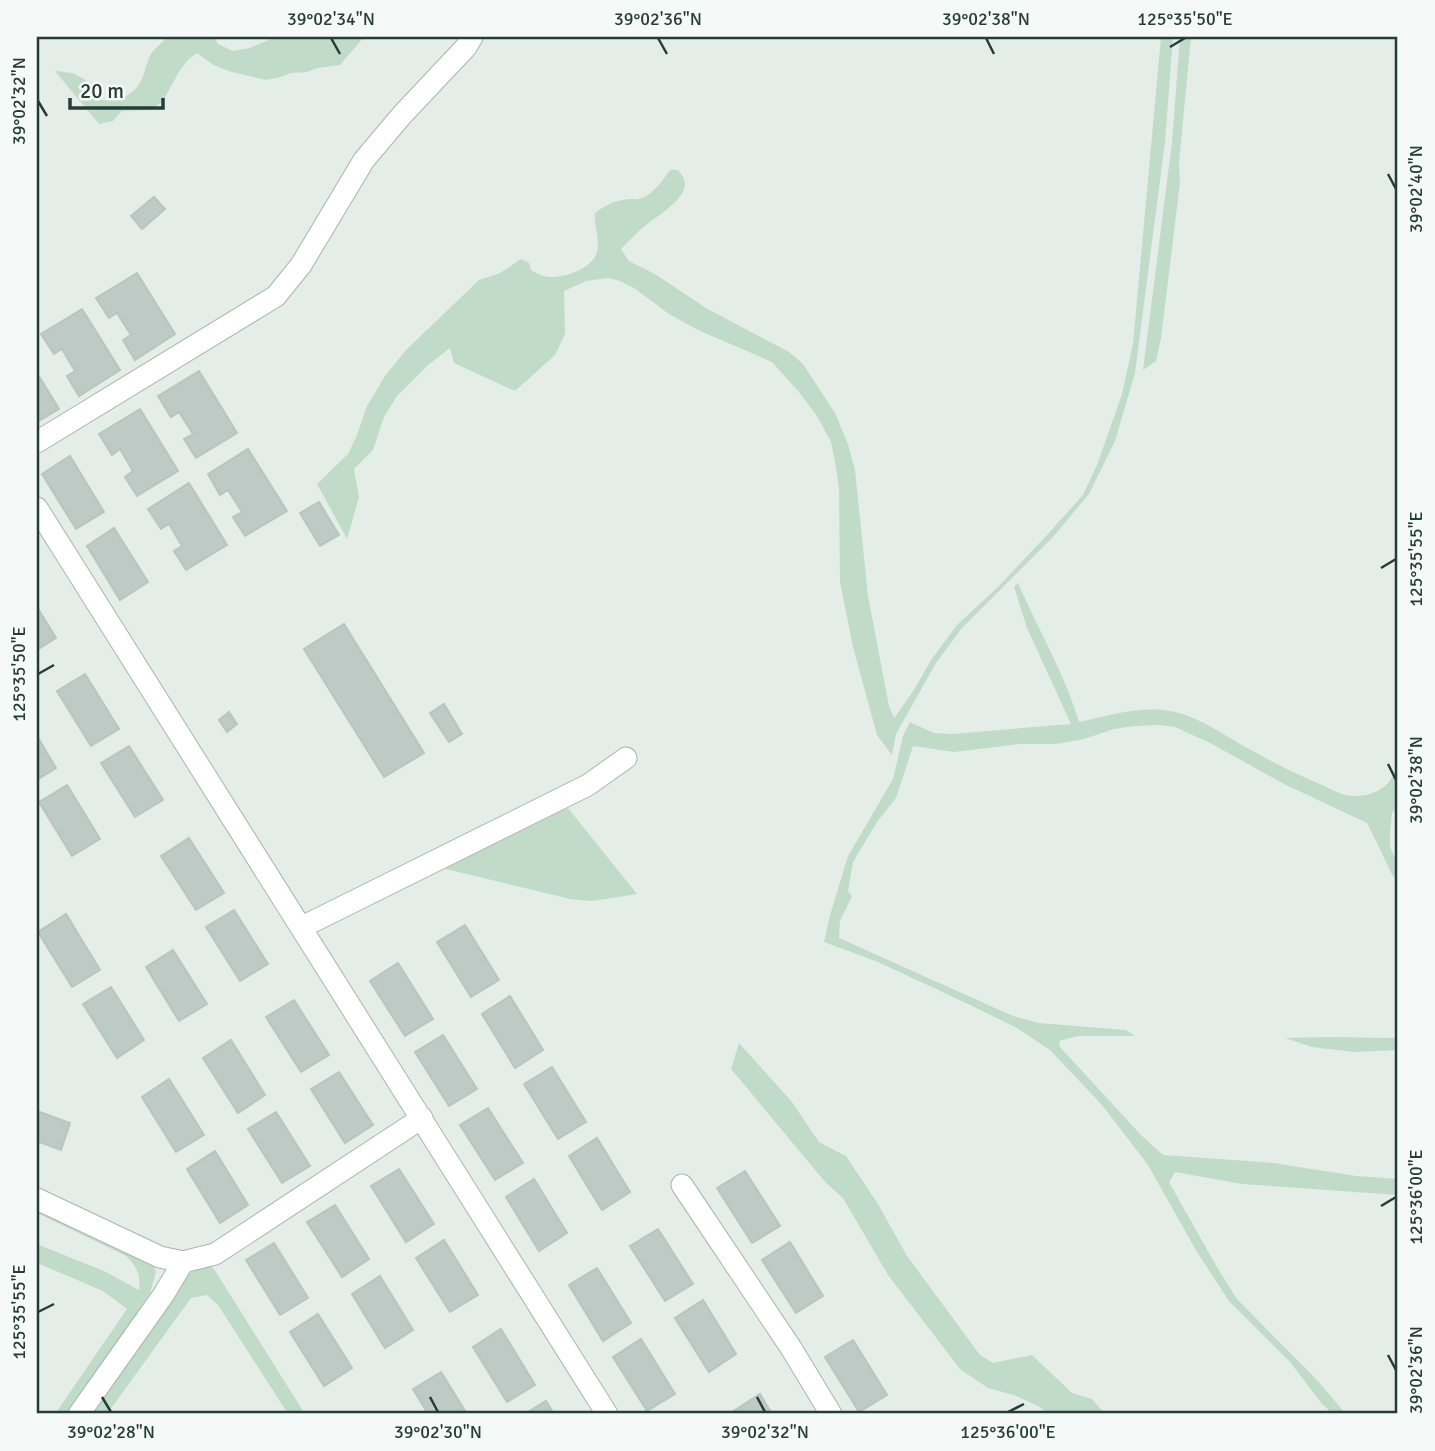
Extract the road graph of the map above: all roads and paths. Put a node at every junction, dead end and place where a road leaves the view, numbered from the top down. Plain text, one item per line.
1 (472, 37) edge
2 (37, 442) edge
3 (37, 508) edge
4 (626, 758) dead end
5 (302, 928) junction
6 (422, 1118) junction
7 (682, 1185) dead end
8 (37, 1199) edge
9 (183, 1262) junction
10 (79, 1414) edge
11 (607, 1414) edge
12 (831, 1414) edge

1 - 2 street
3 - 5 street
4 - 5 street
5 - 6 street
6 - 9 street
6 - 11 street
7 - 12 street
8 - 9 street
9 - 10 street

